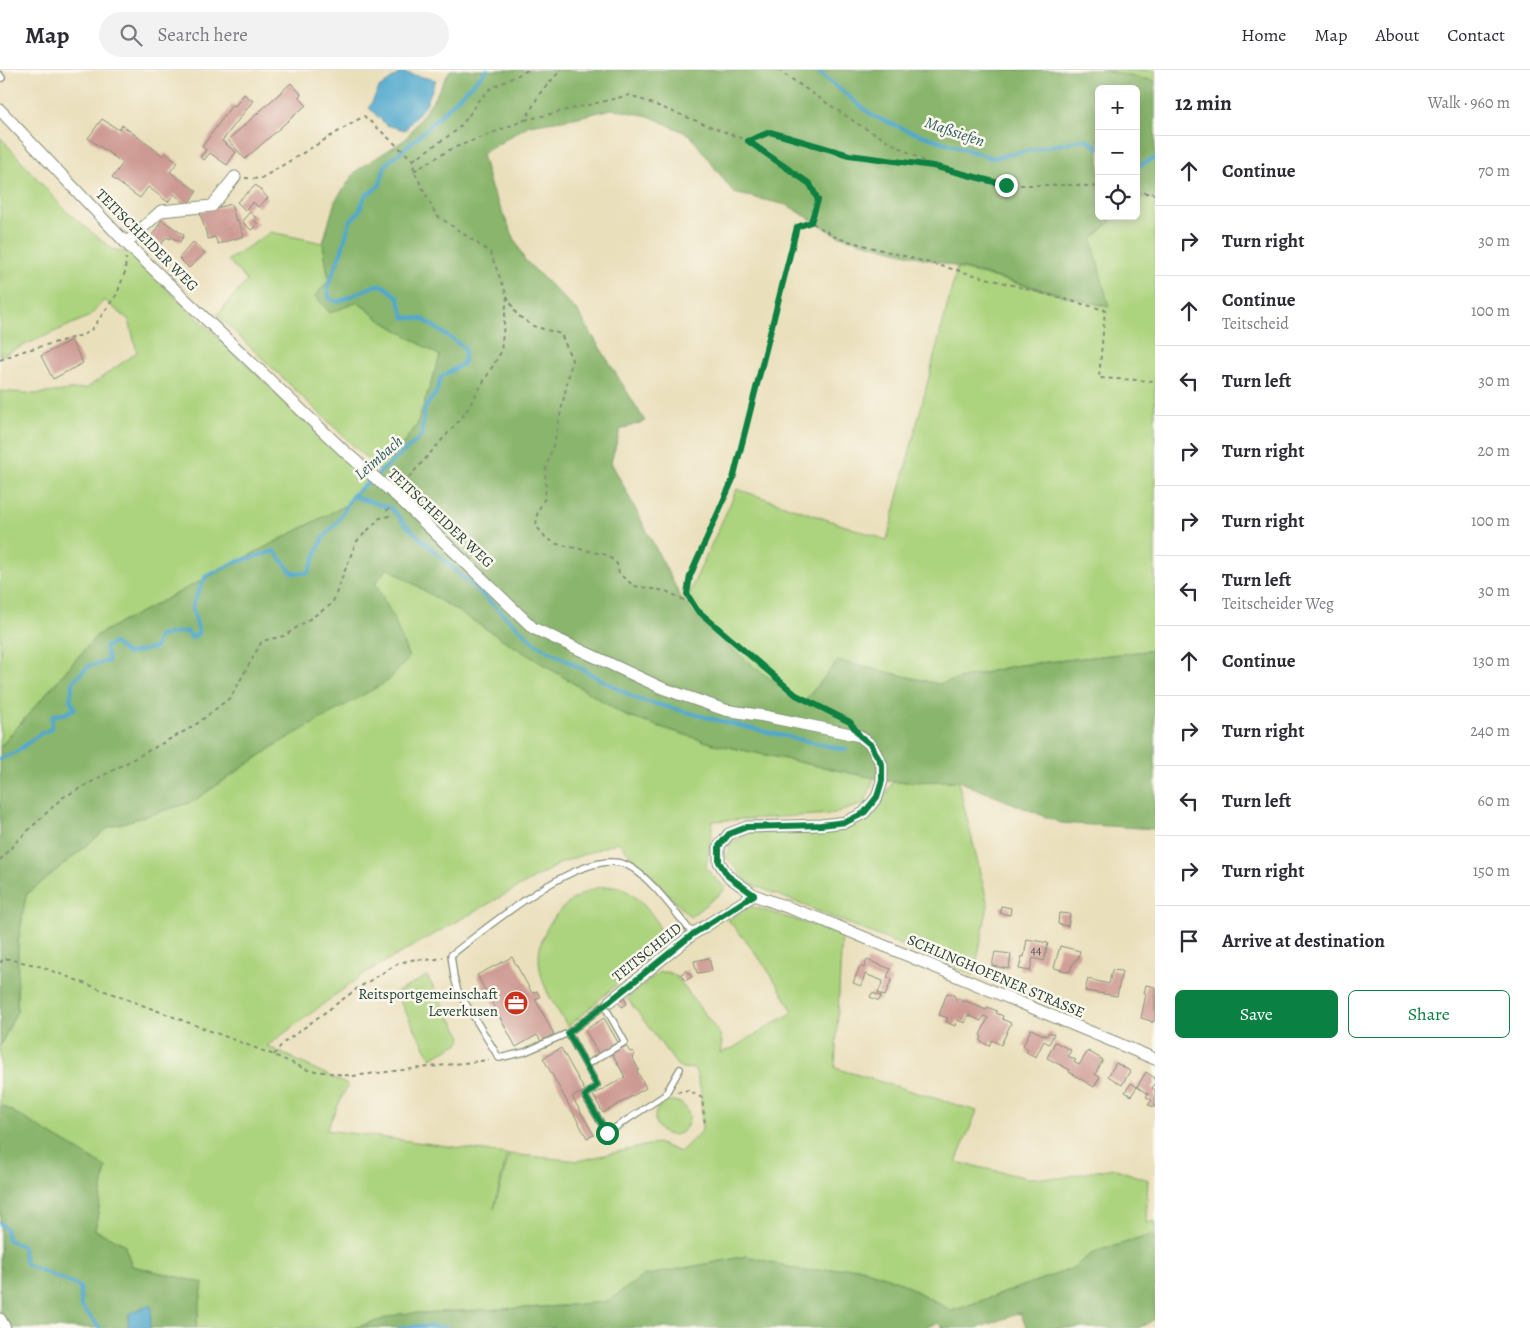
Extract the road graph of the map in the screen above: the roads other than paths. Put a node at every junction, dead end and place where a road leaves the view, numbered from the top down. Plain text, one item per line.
1 (0, 110) edge
2 (235, 177) road end
3 (126, 243) junction
4 (882, 781) joint
5 (754, 895) junction
6 (693, 934) junction
7 (607, 1003) junction
8 (568, 1033) junction
9 (1155, 1058) edge
10 (586, 1065) junction
11 (680, 1069) dead end
12 (0, 1319) edge
13 (5, 1328) edge

1 - 3 street, TEITSCHEIDER WEG
2 - 3 street
3 - 4 street, TEITSCHEIDER WEG
4 - 5 street, SCHLINGHOFENER STRASSE
5 - 6 street, TEITSCHEID
5 - 9 street, SCHLINGHOFENER STRASSE
6 - 7 street, TEITSCHEID
6 - 8 lane
7 - 8 lane
7 - 10 lane
8 - 10 lane
10 - 11 lane
12 - 13 street

